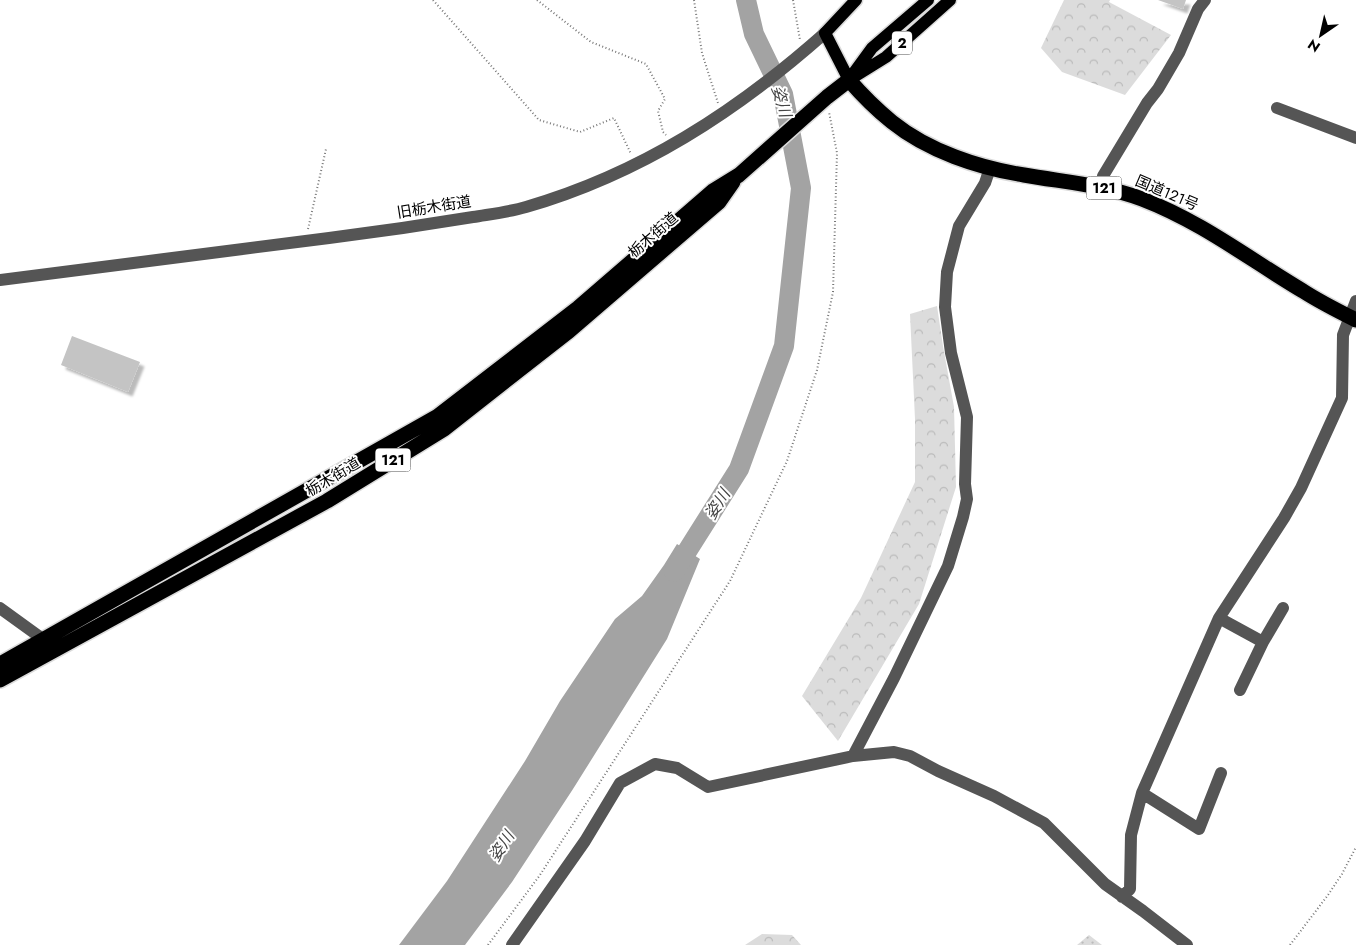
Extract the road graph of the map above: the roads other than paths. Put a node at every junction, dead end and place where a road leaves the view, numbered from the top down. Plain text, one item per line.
1 (856, 0) edge
2 (928, 0) edge
3 (950, 0) edge
4 (1204, 0) edge
5 (825, 33) junction
6 (848, 80) junction
7 (1277, 108) dead end
8 (1356, 138) edge
9 (990, 168) junction
10 (739, 175) junction
11 (1104, 188) junction
12 (0, 280) edge
13 (1356, 301) edge
14 (1353, 318) edge
15 (1356, 331) edge
16 (0, 608) edge
17 (1283, 608) dead end
18 (1219, 618) junction
19 (44, 640) junction
20 (1263, 642) junction
21 (57, 649) junction
22 (0, 664) edge
23 (0, 680) edge
24 (1240, 690) dead end
25 (853, 756) junction
26 (1221, 773) dead end
27 (1142, 794) junction
28 (1122, 897) junction
29 (512, 945) edge
30 (1187, 945) edge

1 - 5 main road
2 - 6 main road, 2
3 - 6 main road, 2
4 - 11 street
5 - 6 main road
5 - 12 street, 旧栃木街道
6 - 9 highway, 国道121号 / 121
6 - 10 highway, 栃木街道 / 121
7 - 8 street
9 - 11 highway, 国道121号 / 121
9 - 25 street
10 - 19 highway, 栃木街道 / 121
10 - 21 highway, 栃木街道 / 121
11 - 14 highway, 国道121号 / 121
13 - 14 street
14 - 15 street
14 - 18 street
16 - 19 street
17 - 20 street
18 - 20 street
18 - 27 street
19 - 21 street
19 - 22 highway, 栃木街道 / 121
20 - 24 street
21 - 23 highway, 栃木街道 / 121
25 - 28 street
25 - 29 street
26 - 27 street
27 - 28 street
28 - 30 street

